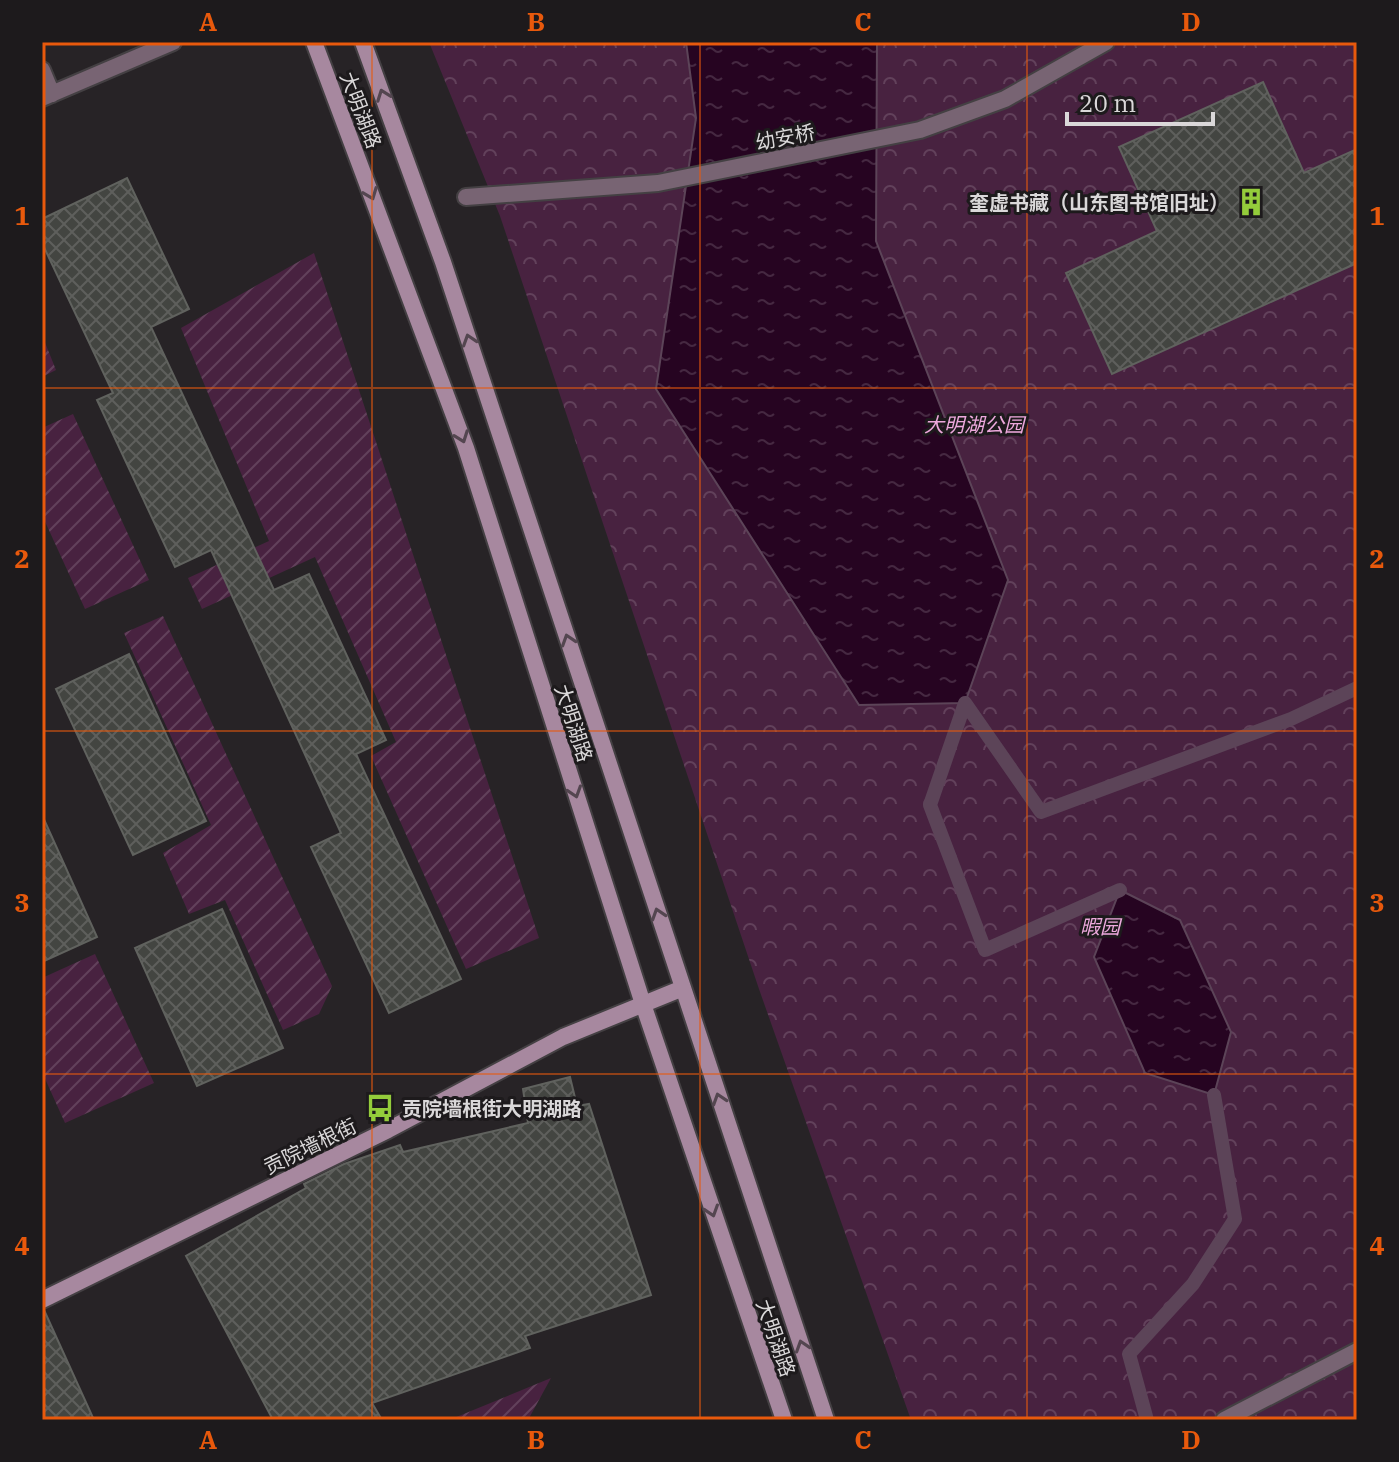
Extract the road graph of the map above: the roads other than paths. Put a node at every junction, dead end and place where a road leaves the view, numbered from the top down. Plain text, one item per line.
1 (173, 42) edge
2 (314, 42) edge
3 (363, 42) edge
4 (1106, 42) edge
5 (42, 70) edge
6 (47, 96) edge
7 (466, 197) dead end
8 (683, 988) junction
9 (643, 1004) junction
10 (42, 1300) edge
11 (1357, 1351) edge
12 (784, 1420) edge
13 (826, 1420) edge
14 (1224, 1420) edge

1 - 6 lane
2 -> 9 main road, 大明湖路
8 -> 3 main road, 大明湖路
4 - 7 lane, 幼安桥
5 - 6 lane
8 - 9 main road, 贡院墙根街
13 -> 8 main road, 大明湖路
9 - 10 main road, 贡院墙根街
9 -> 12 main road, 大明湖路
11 - 14 lane

